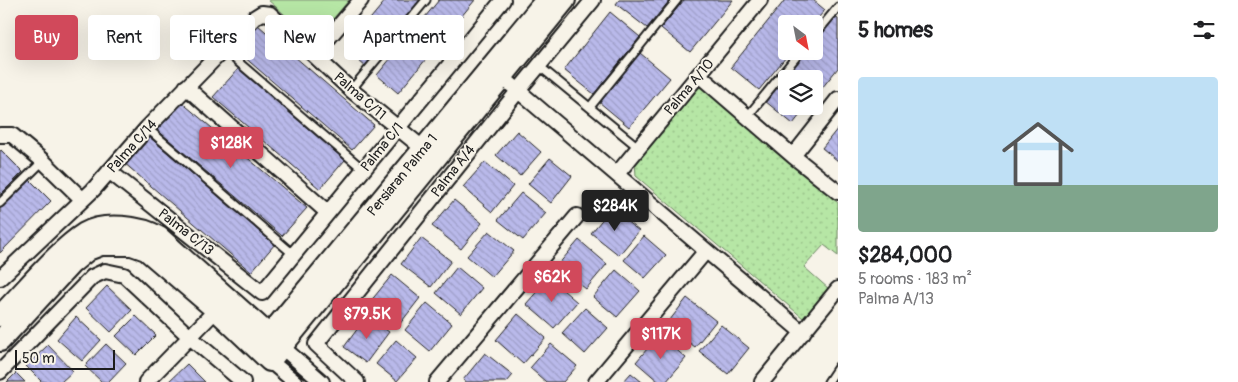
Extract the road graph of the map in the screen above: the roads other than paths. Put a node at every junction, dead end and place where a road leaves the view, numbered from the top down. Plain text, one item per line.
1 (361, 0) edge
2 (426, 0) edge
3 (502, 0) edge
4 (546, 0) edge
5 (566, 0) edge
6 (593, 0) edge
7 (677, 0) edge
8 (760, 0) edge
9 (838, 7) edge
10 (262, 13) joint
11 (271, 15) edge
12 (255, 17) edge
13 (823, 25) edge
14 (334, 32) edge
15 (212, 60) edge
16 (236, 60) edge
17 (319, 60) edge
18 (794, 60) edge
19 (538, 65) junction
20 (700, 75) junction
21 (504, 79) junction
22 (186, 87) junction
23 (351, 90) junction
24 (838, 99) edge
25 (590, 107) junction
26 (747, 117) junction
27 (147, 128) junction
28 (398, 128) junction
29 (0, 135) edge
30 (638, 147) junction
31 (429, 154) junction
32 (793, 156) junction
33 (43, 161) junction
34 (364, 170) junction
35 (109, 171) junction
36 (617, 174) junction
37 (838, 192) edge
38 (82, 199) junction
39 (0, 202) edge
40 (327, 212) junction
41 (577, 216) dead end
42 (705, 252) junction
43 (293, 254) junction
44 (0, 278) edge
45 (838, 289) edge
46 (262, 293) joint
47 (216, 310) junction
48 (0, 316) edge
49 (803, 333) junction
50 (191, 338) junction
51 (0, 341) edge
52 (270, 348) junction
53 (838, 368) edge
54 (0, 372) edge
55 (146, 382) edge
56 (243, 382) edge
57 (295, 382) edge
58 (322, 382) edge
59 (357, 382) edge
60 (437, 382) edge
61 (596, 382) edge
62 (762, 382) edge
63 (828, 382) edge

1 - 14 street
2 - 23 lane
3 - 28 street, Palma C/1
4 - 21 street, Persiaran Palma 1
5 - 21 street
6 - 19 street, Palma A/4
7 - 25 lane
8 - 20 street, Palma A/10
9 - 13 lane
10 - 11 street, Palma C/11
10 - 12 street, Palma C/14
15 - 22 street, Palma C/14
16 - 34 lane
17 - 23 street, Palma C/11
18 - 26 lane
19 - 21 street, Palma A/4
19 - 25 lane
20 - 26 street
20 - 30 street, Palma A/10
21 - 31 street, Persiaran Palma 1
21 - 36 street
21 - 59 street, Palma A/4
22 - 27 street, Palma C/14
22 - 40 street
23 - 28 street, Palma C/11
24 - 32 street
25 - 30 lane
26 - 32 street
27 - 35 street, Palma C/14
27 - 43 lane
28 - 31 street, Palma C/11
28 - 34 street, Palma C/1
29 - 33 street
30 - 36 street, Palma A/10
31 - 52 street, Persiaran Palma 1
32 - 37 street
33 - 38 street
33 - 39 lane
34 - 40 street, Palma C/1
35 - 38 street, Palma C/14
35 - 46 street, Palma C/13
36 - 42 street
38 - 44 street, Palma C/14
40 - 43 street, Palma C/1
41 - 60 street
42 - 49 street
42 - 61 street
43 - 46 street, Palma C/1
45 - 49 street
47 - 50 street
47 - 51 street
47 - 52 street
48 - 52 street
49 - 62 street
50 - 54 street
50 - 55 street
50 - 56 street
52 - 57 street
52 - 58 street
53 - 63 lane

